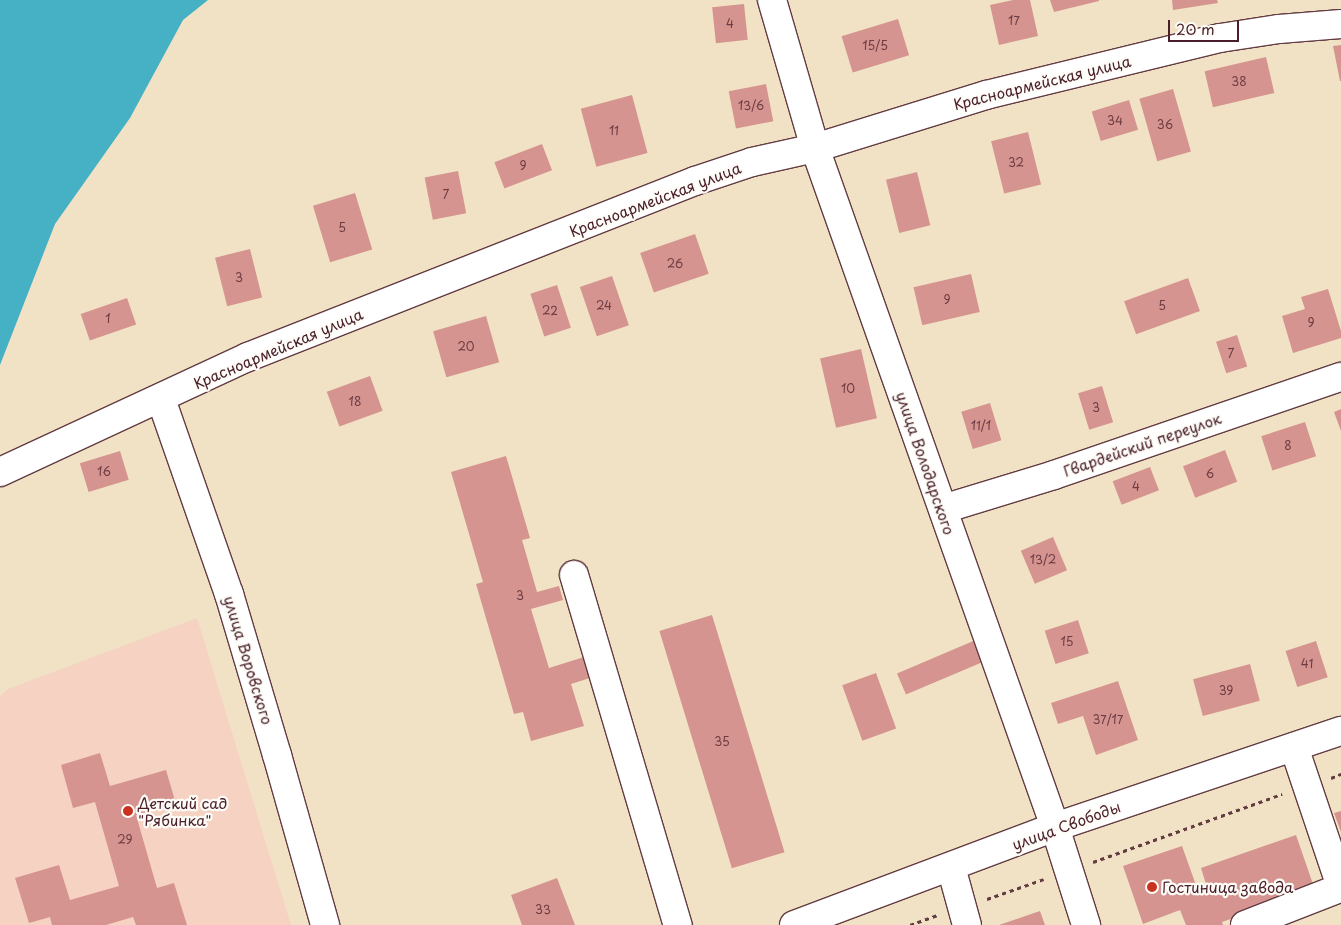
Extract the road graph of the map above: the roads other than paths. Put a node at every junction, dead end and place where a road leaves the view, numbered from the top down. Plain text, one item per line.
1 (772, 0) edge
2 (1341, 24) edge
3 (815, 148) junction
4 (1341, 376) edge
5 (161, 399) junction
6 (0, 472) edge
7 (943, 509) junction
8 (574, 575) dead end
9 (1341, 731) edge
10 (1294, 747) junction
11 (1055, 827) junction
12 (951, 868) junction
13 (1340, 888) edge
14 (957, 919) edge
15 (325, 925) edge
16 (678, 925) edge
17 (794, 925) edge
18 (1086, 925) edge
19 (1245, 925) edge

1 - 3 street, улица Володарского
2 - 3 street, Красноармейская улица
3 - 5 street, Красноармейская улица
3 - 7 street, улица Володарского
4 - 7 street, Гвардейский переулок
5 - 6 street, Красноармейская улица
5 - 15 street, улица Воровского
7 - 11 street, улица Володарского
8 - 16 street
9 - 10 street, улица Свободы
10 - 11 street, улица Свободы
10 - 13 street
11 - 12 street, улица Свободы
11 - 18 street, улица Володарского
12 - 14 street
12 - 17 street, улица Свободы
13 - 19 street

